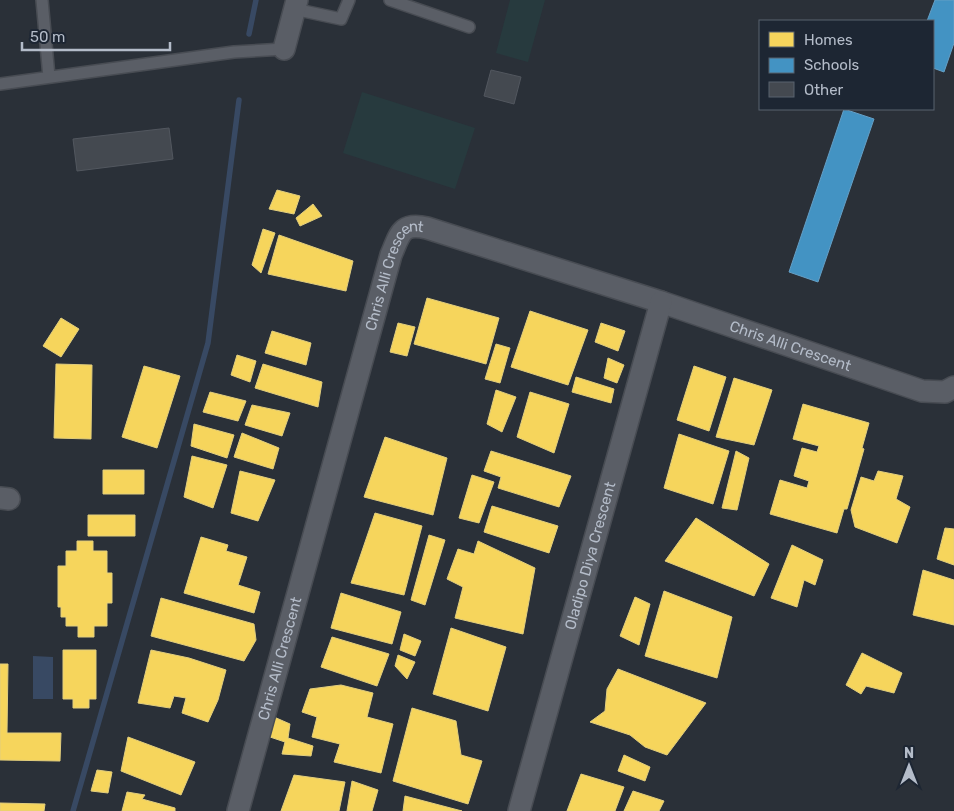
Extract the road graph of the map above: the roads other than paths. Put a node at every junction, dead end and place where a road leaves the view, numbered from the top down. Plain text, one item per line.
1 (42, 0) edge
2 (349, 0) edge
3 (390, 0) edge
4 (296, 5) edge
5 (469, 27) dead end
6 (284, 49) joint
7 (50, 77) junction
8 (0, 84) edge
9 (661, 302) junction
10 (954, 387) edge
11 (238, 811) edge
12 (519, 811) edge

1 - 7 lane
2 - 4 lane
3 - 5 lane
4 - 6 street
6 - 7 lane
7 - 8 lane
9 - 10 street, Chris Alli Crescent
9 - 11 street, Chris Alli Crescent
9 - 12 street, Oladipo Diya Crescent

